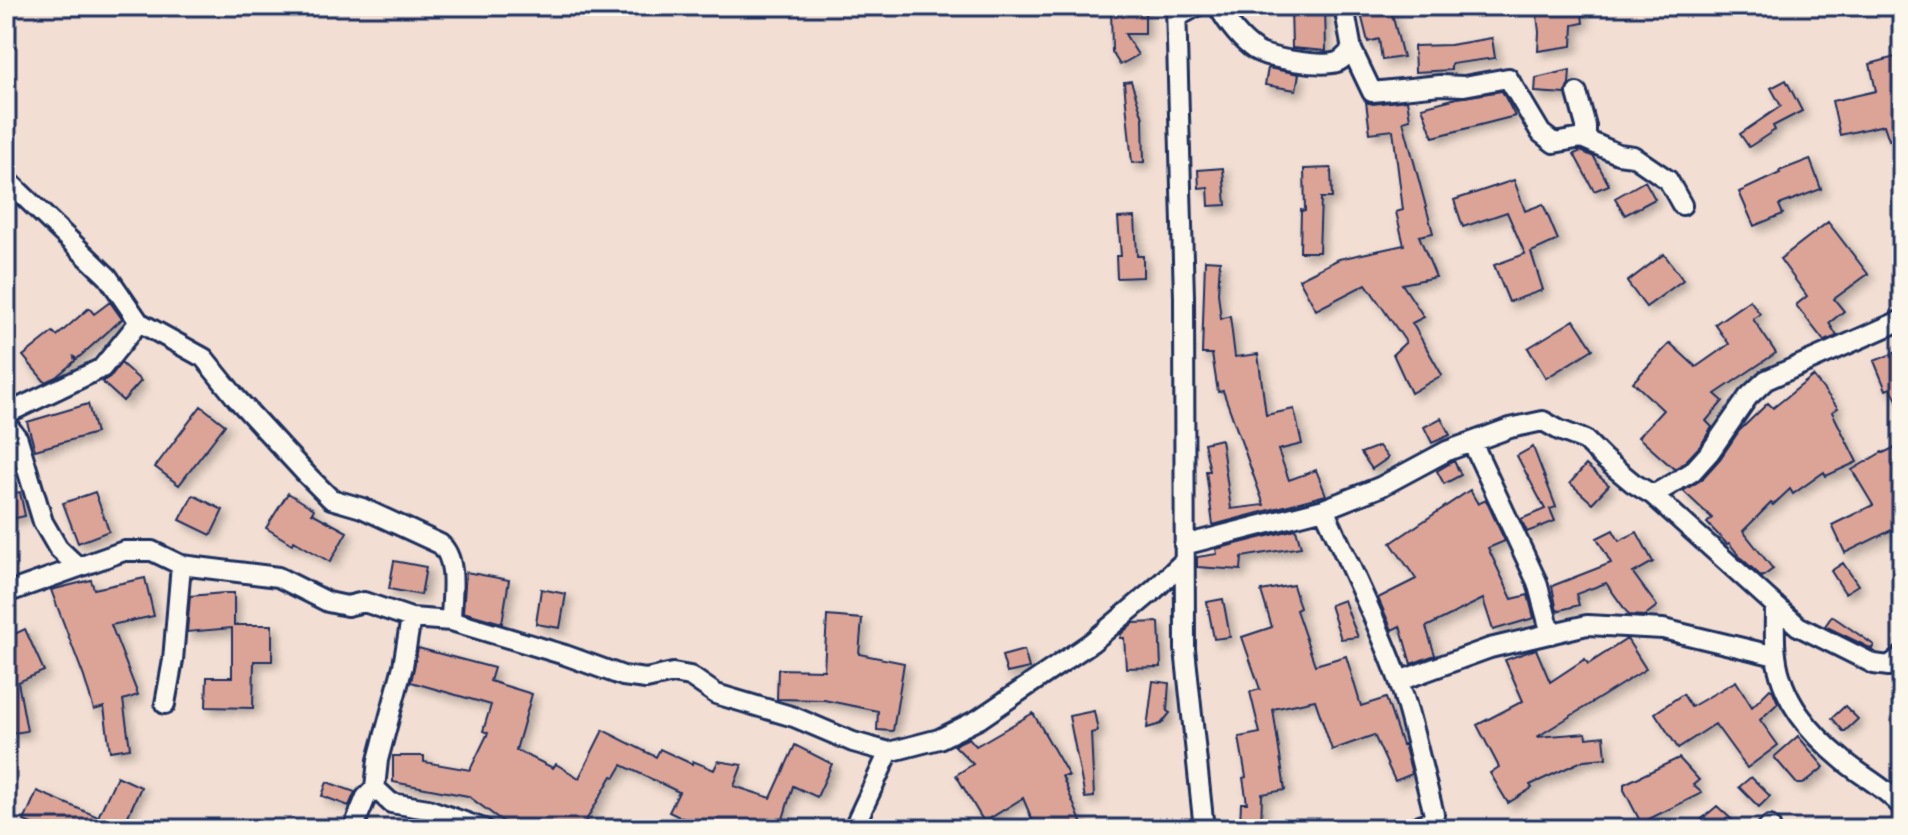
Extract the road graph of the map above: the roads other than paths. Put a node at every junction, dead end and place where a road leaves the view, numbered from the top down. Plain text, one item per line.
1 (1197, 6) edge
2 (1218, 6) edge
3 (1344, 6) edge
4 (1177, 12) edge
5 (1352, 50) junction
6 (1577, 93) dead end
7 (1582, 138) junction
8 (6, 179) edge
9 (1682, 205) dead end
10 (1902, 320) edge
11 (139, 322) junction
12 (6, 414) edge
13 (6, 423) edge
14 (1472, 442) junction
15 (1653, 495) junction
16 (1324, 509) junction
17 (1184, 553) junction
18 (181, 565) junction
19 (78, 567) junction
20 (6, 593) edge
21 (1775, 605) junction
22 (411, 618) junction
23 (451, 621) junction
24 (1551, 634) junction
25 (1776, 656) junction
26 (1902, 656) edge
27 (1399, 681) junction
28 (165, 704) dead end
29 (889, 752) junction
30 (375, 788) junction
31 (1902, 807) edge
32 (353, 829) edge
33 (484, 829) edge
34 (853, 829) edge
35 (1204, 829) edge
36 (1410, 829) edge

1 - 4 street
2 - 5 street
3 - 5 street
4 - 17 street
5 - 7 street
6 - 7 street
7 - 9 street
8 - 11 street
10 - 15 street
11 - 12 street
11 - 23 street
13 - 19 street
14 - 15 street
14 - 16 street
14 - 24 street
15 - 21 street
16 - 17 street
16 - 27 street
17 - 29 street
17 - 35 street
18 - 19 street
18 - 22 street
18 - 28 street
19 - 20 street
21 - 25 street
21 - 26 street
22 - 23 street
22 - 30 street
23 - 29 street
24 - 25 street
24 - 27 street
25 - 31 street
27 - 36 street
29 - 34 street
30 - 32 street
30 - 33 street

